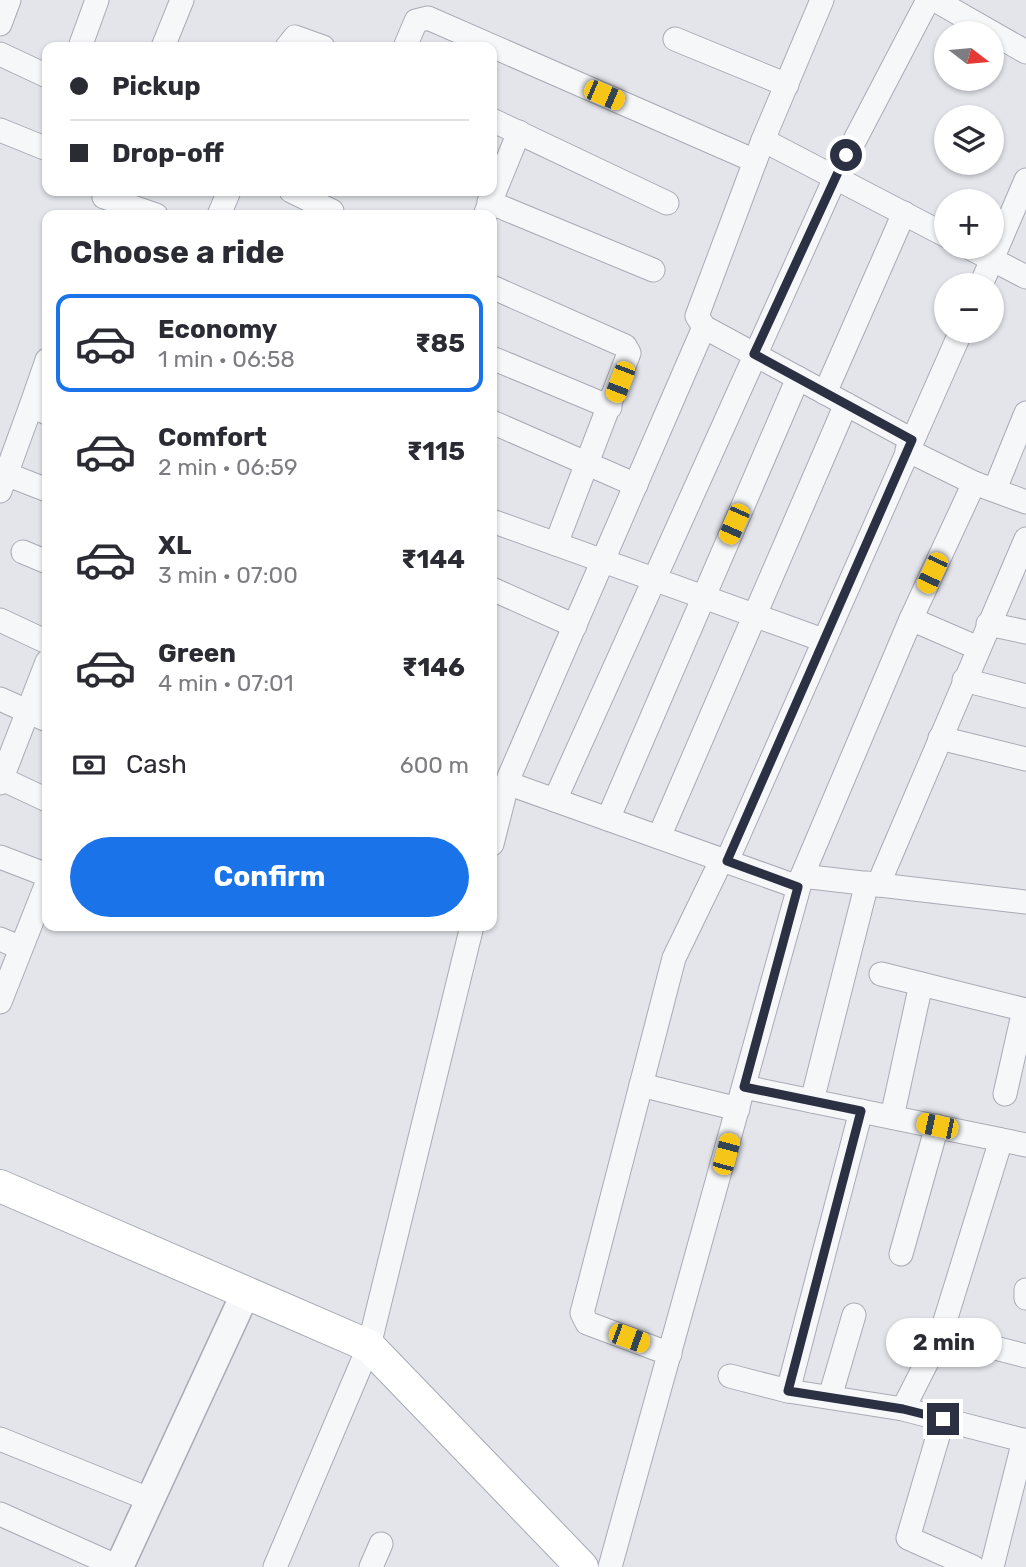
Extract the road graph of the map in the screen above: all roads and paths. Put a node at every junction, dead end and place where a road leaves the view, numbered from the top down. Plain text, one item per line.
1 (9, 0) edge
2 (97, 0) edge
3 (182, 0) edge
4 (822, 0) edge
5 (928, 0) edge
6 (935, 0) edge
7 (0, 24) edge
8 (675, 39) dead end
9 (82, 42) edge
10 (165, 42) edge
11 (291, 42) edge
12 (309, 42) edge
13 (407, 42) edge
14 (488, 42) edge
15 (497, 46) edge
16 (1026, 52) edge
17 (0, 54) edge
18 (42, 74) edge
19 (787, 85) junction
20 (497, 122) edge
21 (0, 130) edge
22 (519, 132) junction
23 (42, 147) edge
24 (759, 150) junction
25 (835, 177) junction
26 (1026, 180) edge
27 (497, 182) edge
28 (306, 196) edge
29 (489, 200) edge
30 (103, 201) edge
31 (667, 204) dead end
32 (335, 206) edge
33 (137, 210) edge
34 (904, 213) junction
35 (934, 229) edge
36 (992, 260) junction
37 (653, 270) dead end
38 (986, 273) edge
39 (1026, 277) edge
40 (497, 289) edge
41 (704, 327) junction
42 (956, 343) edge
43 (754, 354) junction
44 (497, 360) edge
45 (798, 378) junction
46 (42, 391) edge
47 (825, 393) junction
48 (846, 404) junction
49 (610, 407) junction
50 (39, 410) edge
51 (1026, 414) edge
52 (497, 424) edge
53 (910, 445) junction
54 (588, 464) junction
55 (3, 482) edge
56 (636, 485) junction
57 (984, 486) junction
58 (42, 489) edge
59 (1026, 502) edge
60 (497, 523) edge
61 (1026, 539) edge
62 (556, 544) junction
63 (23, 552) dead end
64 (42, 560) edge
65 (603, 561) junction
66 (1019, 568) edge
67 (654, 580) junction
68 (497, 591) edge
69 (702, 596) junction
70 (756, 614) junction
71 (911, 619) junction
72 (0, 620) edge
73 (988, 624) junction
74 (575, 626) junction
75 (1026, 632) edge
76 (42, 640) edge
77 (822, 640) junction
78 (978, 648) junction
79 (964, 680) junction
80 (42, 692) edge
81 (1026, 696) edge
82 (0, 699) edge
83 (38, 716) edge
84 (940, 738) junction
85 (1026, 759) edge
86 (1, 780) edge
87 (507, 783) junction
88 (42, 798) edge
89 (555, 800) junction
90 (608, 819) junction
91 (497, 824) edge
92 (659, 837) junction
93 (0, 857) edge
94 (724, 860) junction
95 (42, 873) edge
96 (800, 881) junction
97 (872, 884) junction
98 (42, 896) edge
99 (1026, 902) edge
100 (471, 931) edge
101 (0, 939) edge
102 (22, 948) junction
103 (881, 974) dead end
104 (921, 984) junction
105 (0, 1002) edge
106 (1025, 1010) edge
107 (641, 1085) junction
108 (1006, 1094) dead end
109 (741, 1098) junction
110 (812, 1101) junction
111 (861, 1111) junction
112 (892, 1117) junction
113 (937, 1126) junction
114 (1001, 1140) junction
115 (1026, 1145) edge
116 (0, 1186) edge
117 (901, 1254) dead end
118 (1026, 1290) edge
119 (246, 1292) junction
120 (1026, 1298) edge
121 (854, 1314) dead end
122 (941, 1334) junction
123 (369, 1346) junction
124 (670, 1354) junction
125 (1026, 1356) edge
126 (730, 1376) dead end
127 (788, 1391) junction
128 (830, 1397) junction
129 (903, 1409) junction
130 (943, 1419) junction
131 (0, 1439) edge
132 (1025, 1441) edge
133 (151, 1500) junction
134 (0, 1514) edge
135 (381, 1544) dead end
136 (119, 1567) edge
137 (275, 1567) edge
138 (370, 1567) edge
139 (582, 1567) edge
140 (610, 1567) edge
141 (973, 1567) edge
142 (992, 1567) edge

1 - 7 street
2 - 9 street
3 - 10 street
4 - 19 street
5 - 25 street
6 - 16 street
8 - 19 street
11 - 12 street
13 - 14 street
15 - 24 street
17 - 18 street
19 - 24 street
20 - 22 street
21 - 23 street
22 - 27 street
22 - 31 street
24 - 25 street
24 - 41 street
25 - 34 street
25 - 43 street
26 - 36 street
28 - 32 street
29 - 37 street
30 - 33 street
34 - 35 street
34 - 47 street
36 - 38 street
36 - 39 street
40 - 49 street
41 - 43 street
41 - 56 street
42 - 53 street
43 - 45 street
43 - 67 street
44 - 49 street
45 - 47 street
45 - 69 street
46 - 50 street
47 - 48 street
48 - 53 street
48 - 70 street
49 - 54 street
50 - 55 street
51 - 57 street
52 - 54 street
53 - 57 street
53 - 77 street
54 - 56 street
54 - 62 street
55 - 58 street
56 - 65 street
57 - 59 street
57 - 71 street
60 - 62 street
61 - 66 street
62 - 65 street
63 - 64 street
65 - 67 street
65 - 74 street
66 - 73 street
67 - 69 street
67 - 89 street
68 - 74 street
69 - 70 street
69 - 90 street
70 - 77 street
70 - 92 street
71 - 78 street
71 - 96 street
72 - 76 street
73 - 75 street
73 - 78 street
74 - 87 street
77 - 94 street
78 - 79 street
79 - 81 street
79 - 84 street
80 - 83 street
82 - 83 street
83 - 86 street
84 - 85 street
84 - 97 street
86 - 88 street
87 - 89 street
87 - 91 street
89 - 90 street
90 - 92 street
92 - 94 street
93 - 95 street
94 - 96 street
94 - 107 street
96 - 97 street
96 - 109 street
97 - 99 street
97 - 110 street
98 - 102 street
100 - 123 street
101 - 102 street
102 - 105 street
103 - 104 street
104 - 106 street
104 - 112 street
106 - 108 street
107 - 109 street
107 - 124 street
109 - 110 street
109 - 124 street
110 - 111 street
111 - 112 street
111 - 127 street
112 - 113 street
113 - 114 street
113 - 117 street
114 - 115 street
114 - 122 street
116 - 119 main road
118 - 120 street
119 - 123 main road
119 - 133 street
121 - 128 street
122 - 125 street
122 - 129 street
123 - 137 street
123 - 139 main road
124 - 140 street
126 - 127 street
127 - 128 street
128 - 129 street
129 - 130 street
130 - 132 street
130 - 141 street
131 - 133 street
132 - 142 street
133 - 136 street
134 - 136 street
135 - 138 street

